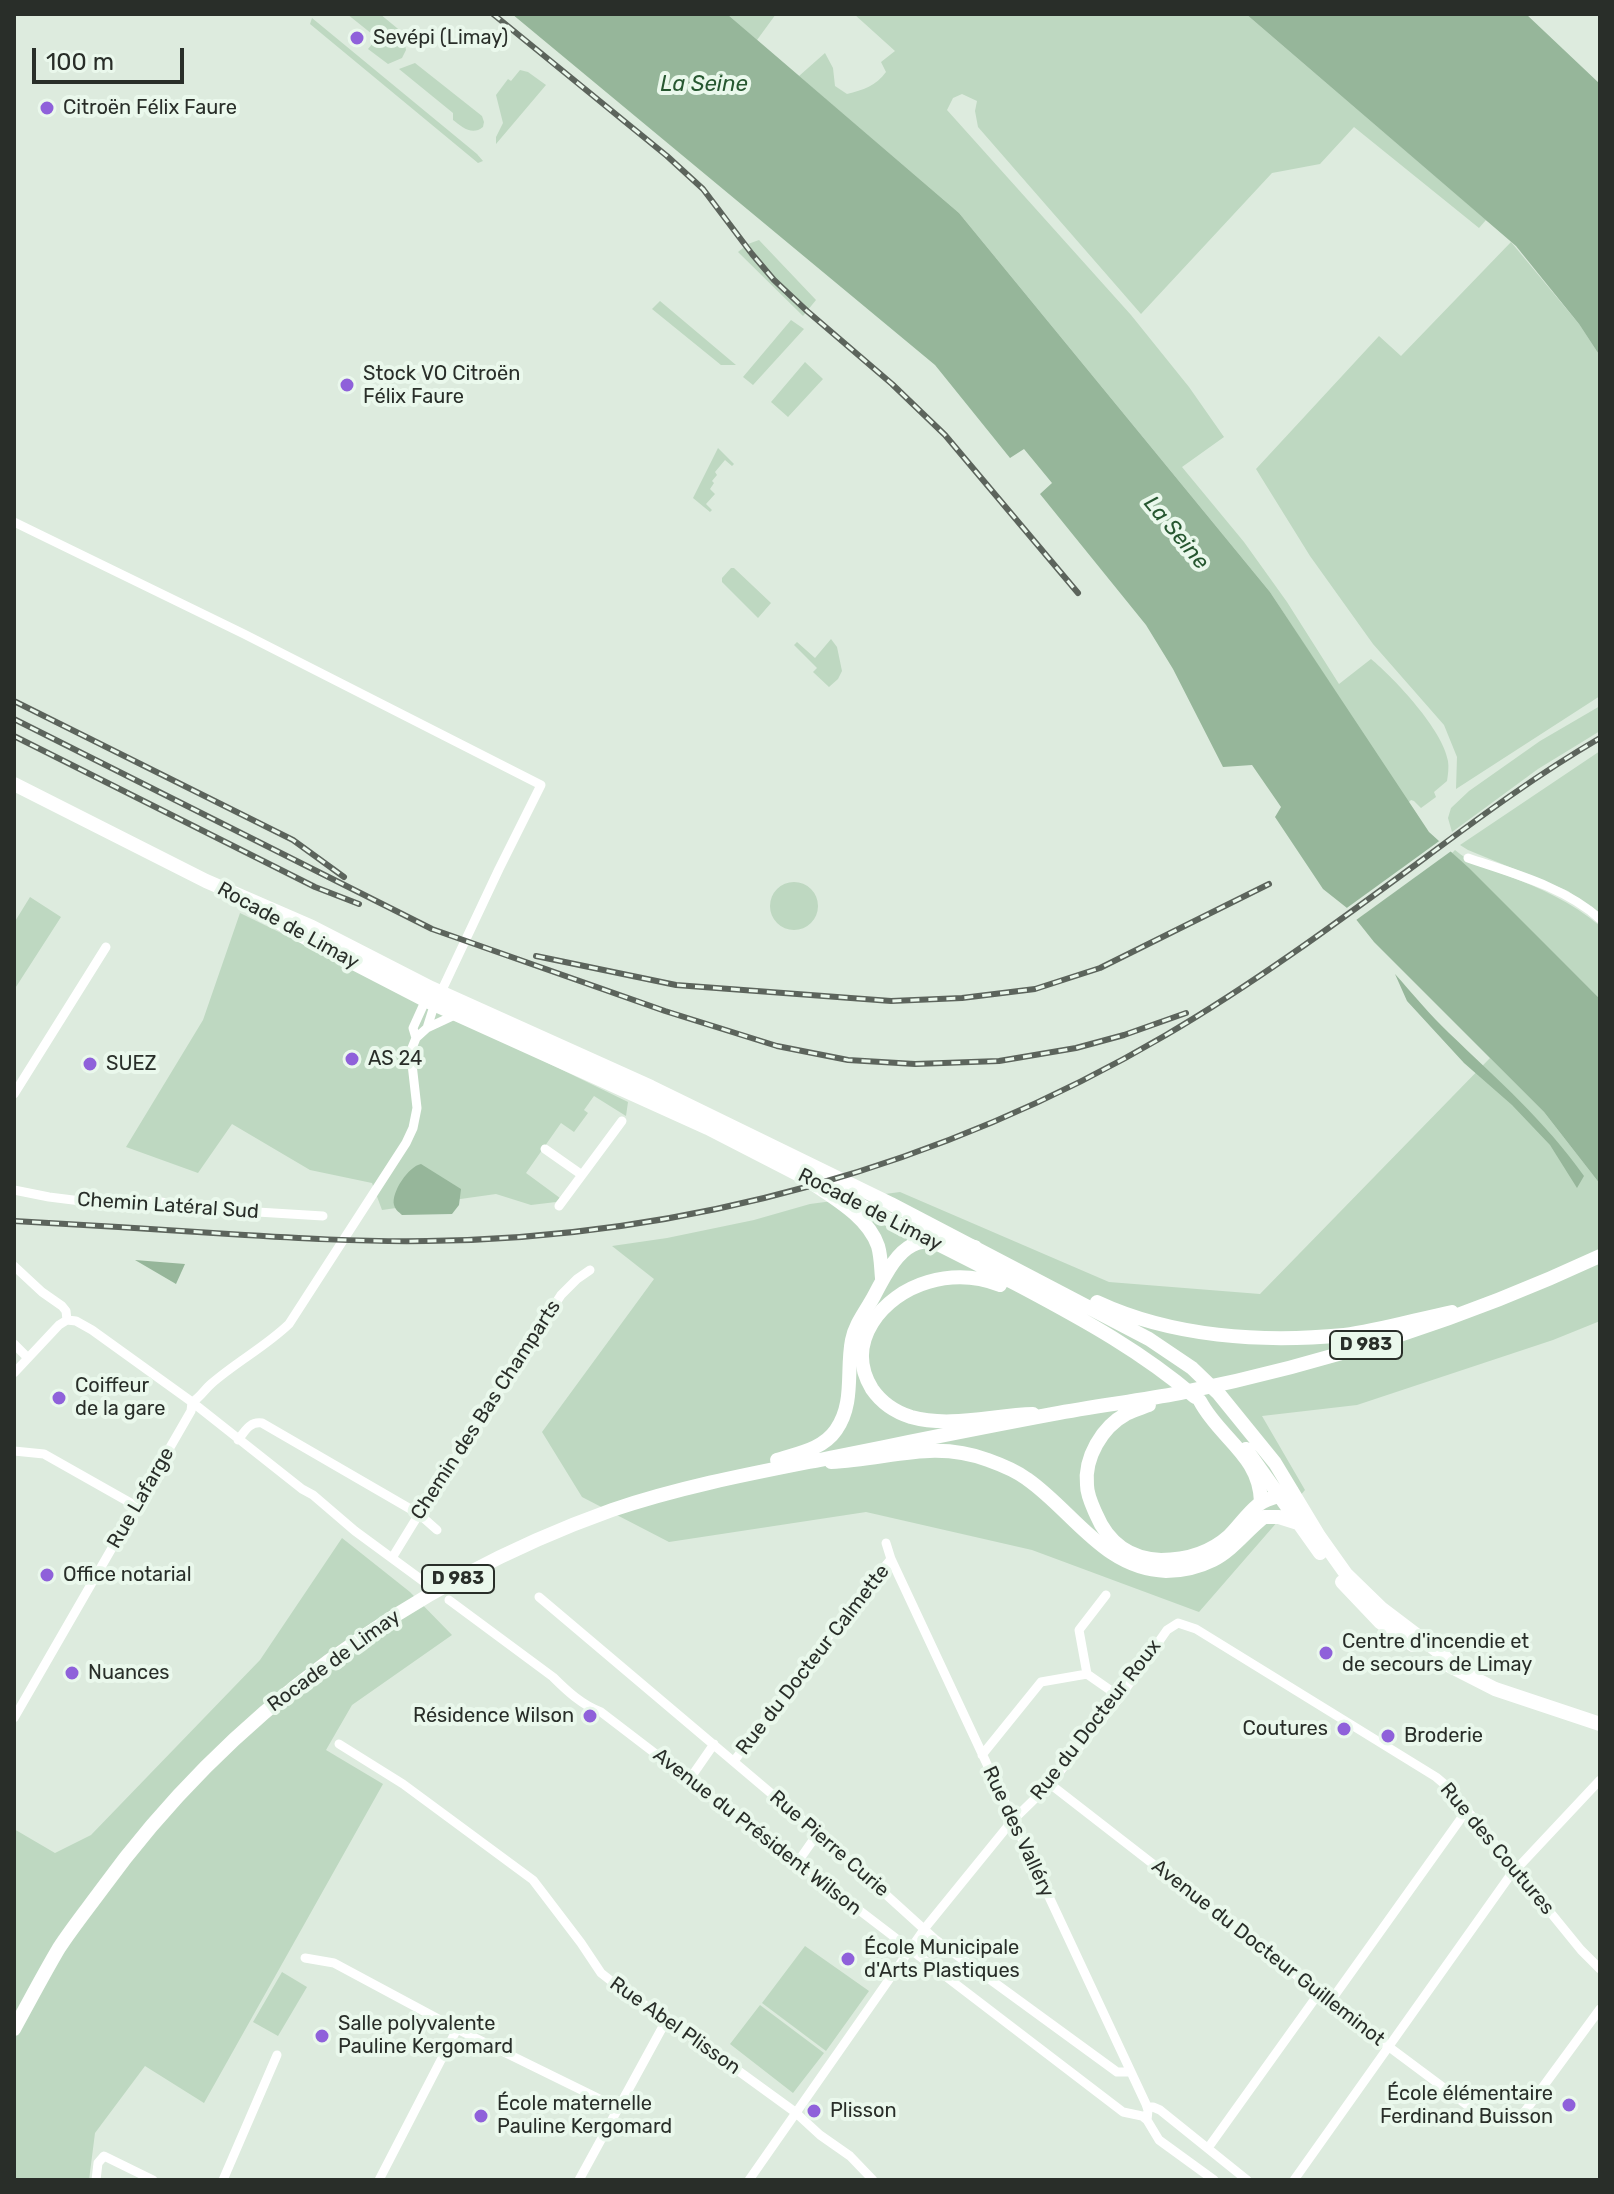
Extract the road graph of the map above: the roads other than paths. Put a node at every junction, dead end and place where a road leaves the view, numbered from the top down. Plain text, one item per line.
1 (14, 522) edge
2 (14, 784) edge
3 (1468, 858) dead end
4 (1600, 919) edge
5 (106, 947) dead end
6 (433, 996) junction
7 (457, 1014) junction
8 (427, 1028) junction
9 (416, 1038) junction
10 (14, 1094) edge
11 (622, 1121) dead end
12 (545, 1149) dead end
13 (582, 1175) junction
14 (802, 1176) junction
15 (14, 1190) edge
16 (559, 1206) dead end
17 (323, 1216) dead end
18 (928, 1239) junction
19 (975, 1247) junction
20 (1600, 1256) edge
21 (1008, 1265) junction
22 (14, 1266) edge
23 (590, 1270) dead end
24 (882, 1278) junction
25 (1477, 1307) junction
26 (1074, 1315) junction
27 (67, 1320) junction
28 (14, 1344) edge
29 (28, 1358) junction
30 (14, 1373) edge
31 (1180, 1393) junction
32 (1200, 1401) junction
33 (192, 1402) junction
34 (1056, 1413) junction
35 (238, 1440) junction
36 (14, 1451) edge
37 (807, 1462) junction
38 (735, 1476) junction
39 (1286, 1494) junction
40 (136, 1506) junction
41 (1262, 1510) junction
42 (419, 1514) junction
43 (1298, 1523) junction
44 (437, 1530) dead end
45 (886, 1543) dead end
46 (392, 1558) junction
47 (891, 1559) junction
48 (423, 1581) dead end
49 (1106, 1595) dead end
50 (539, 1597) dead end
51 (449, 1600) dead end
52 (1175, 1623) joint
53 (1455, 1668) junction
54 (1087, 1674) junction
55 (1120, 1697) junction
56 (14, 1718) edge
57 (1600, 1724) edge
58 (339, 1744) dead end
59 (714, 1744) junction
60 (982, 1755) junction
61 (734, 1761) junction
62 (689, 1780) junction
63 (1600, 1780) edge
64 (1050, 1784) junction
65 (1467, 1810) junction
66 (1012, 1821) junction
67 (818, 1833) junction
68 (797, 1863) junction
69 (1517, 1870) junction
70 (925, 1928) junction
71 (910, 1949) junction
72 (305, 1958) dead end
73 (1600, 1969) edge
74 (1319, 1993) junction
75 (1330, 2002) junction
76 (1600, 2009) edge
77 (667, 2019) junction
78 (14, 2029) edge
79 (457, 2029) junction
80 (1388, 2046) junction
81 (277, 2055) dead end
82 (1130, 2072) junction
83 (1147, 2107) junction
84 (618, 2108) junction
85 (795, 2112) junction
86 (1147, 2120) junction
87 (1208, 2148) junction
88 (96, 2180) edge
89 (153, 2180) edge
90 (223, 2180) edge
91 (379, 2180) edge
92 (579, 2180) edge
93 (749, 2180) edge
94 (873, 2180) edge
95 (1214, 2180) edge
96 (1247, 2180) edge
97 (1294, 2180) edge

1 - 6 street
2 - 6 main road, Rocade de Limay
3 - 4 street
5 - 10 street
6 - 7 main road, Rocade de Limay
6 - 8 street
6 - 9 street
6 - 19 main road, Rocade de Limay
7 - 8 street
7 - 14 main road, Rocade de Limay
8 - 9 street
9 - 33 street
11 - 13 street
12 - 13 street
13 - 16 street
14 - 18 main road, Rocade de Limay
14 - 24 main road
15 - 17 street, Chemin Latéral Sud
18 - 19 main road
18 - 24 main road
18 - 26 main road, Rocade de Limay
19 - 21 main road, Rocade de Limay
20 - 25 main road, D 983
21 - 25 main road
21 - 39 main road, Rocade de Limay
22 - 27 street
23 - 42 street, Chemin des Bas Champarts
24 - 38 main road
25 - 31 main road, D 983
26 - 32 main road, Rocade de Limay
26 - 34 main road
27 - 29 street
27 - 33 street
28 - 29 street
29 - 30 street
31 - 34 main road, D 983
31 - 41 main road
32 - 39 main road, Rocade de Limay
32 - 41 main road
33 - 35 street
33 - 40 street, Rue Lafarge
34 - 37 main road, D 983
35 - 42 street
35 - 46 street
36 - 40 street
37 - 38 main road, D 983
37 - 41 main road
38 - 78 main road, Rocade de Limay / D 983
39 - 41 main road
39 - 43 main road, Rocade de Limay
39 - 53 main road, Rocade de Limay
40 - 56 street, Rue Lafarge
41 - 43 main road
42 - 44 street
42 - 46 street, Chemin des Bas Champarts
43 - 53 main road, Rocade de Limay
45 - 47 street, Rue des Valléry
46 - 48 street
47 - 60 street, Rue des Valléry
47 - 61 street, Rue du Docteur Calmette
49 - 54 street
50 - 59 street, Rue Pierre Curie
51 - 62 street, Avenue du Président Wilson
52 - 55 street, Rue du Docteur Roux
52 - 65 street, Rue des Coutures
53 - 57 main road, Rocade de Limay
54 - 55 street
54 - 60 street
55 - 64 street, Rue du Docteur Roux
58 - 77 street, Rue Abel Plisson
59 - 61 street, Rue Pierre Curie
59 - 62 street
60 - 66 street, Rue des Valléry
61 - 67 street, Rue Pierre Curie
62 - 68 street, Avenue du Président Wilson
63 - 69 street
64 - 66 street, Rue du Docteur Roux
64 - 74 street, Avenue du Docteur Guilleminot
65 - 69 street, Rue des Coutures
65 - 75 street
66 - 70 street, Rue du Docteur Roux
66 - 82 street, Rue des Valléry
67 - 68 street
67 - 70 street, Rue Pierre Curie
68 - 71 street, Avenue du Président Wilson
69 - 73 street, Rue des Coutures
69 - 80 street
70 - 71 street, Rue du Docteur Roux
70 - 82 street, Rue Pierre Curie
71 - 85 street, Rue du Docteur Roux
71 - 86 street, Avenue du Président Wilson
72 - 79 street
74 - 75 street, Avenue du Docteur Guilleminot
74 - 87 street
75 - 80 street, Avenue du Docteur Guilleminot
76 - 80 street, Avenue du Docteur Guilleminot
77 - 84 street
77 - 85 street, Rue Abel Plisson
79 - 84 street
79 - 91 street
80 - 97 street
81 - 90 street
82 - 83 street, Rue des Valléry
83 - 86 street, Rue des Valléry
83 - 87 street
84 - 92 street
85 - 93 street, Rue du Docteur Roux
85 - 94 street, Rue Abel Plisson
86 - 95 street, Avenue du Président Wilson
87 - 96 street
88 - 89 street

